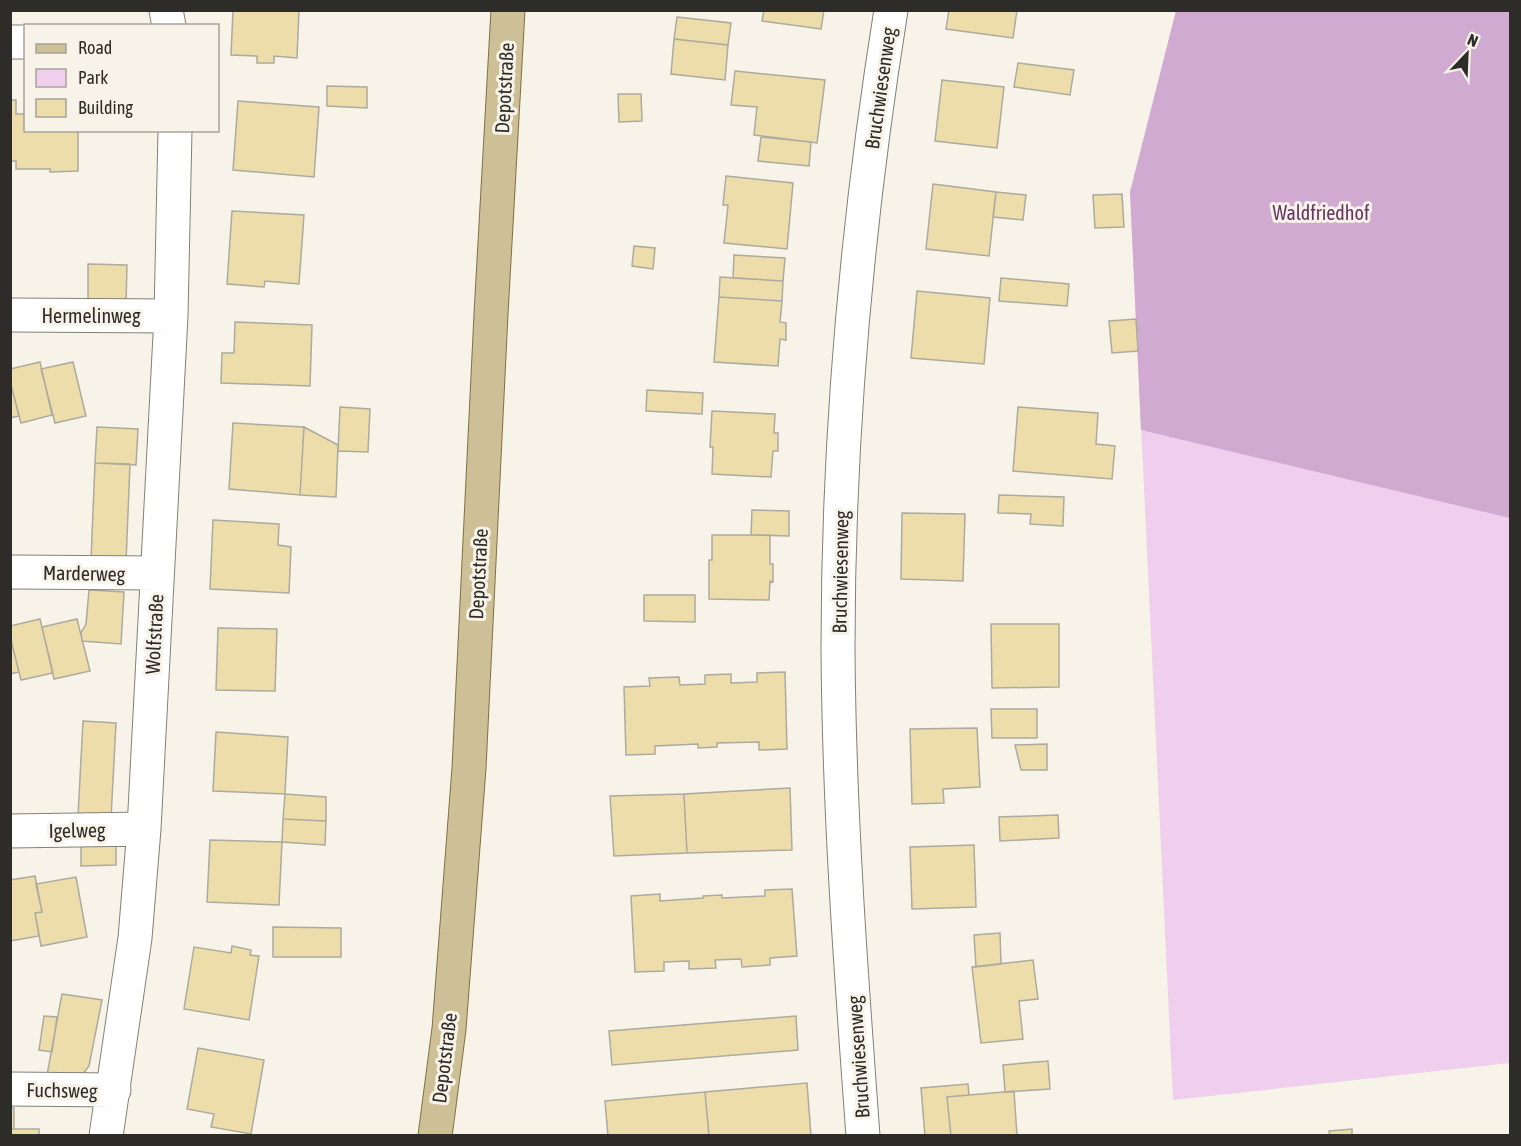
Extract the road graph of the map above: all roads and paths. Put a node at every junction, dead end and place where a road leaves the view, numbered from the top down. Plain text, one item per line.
1 (508, 10) edge
2 (891, 10) edge
3 (175, 132) edge
4 (10, 315) edge
5 (171, 315) junction
6 (10, 572) edge
7 (157, 573) junction
8 (144, 829) junction
9 (10, 831) edge
10 (10, 1089) edge
11 (114, 1090) junction
12 (106, 1136) edge
13 (435, 1136) edge
14 (863, 1136) edge

1 - 13 main road, Depotstraße
2 - 14 street, Bruchwiesenweg
3 - 5 street, Wolfstraße
4 - 5 street, Hermelinweg
5 - 7 street, Wolfstraße
6 - 7 street, Marderweg
7 - 8 street, Wolfstraße
8 - 9 street, Igelweg
8 - 11 street, Wolfstraße
10 - 11 street, Fuchsweg
11 - 12 street, Wolfstraße

